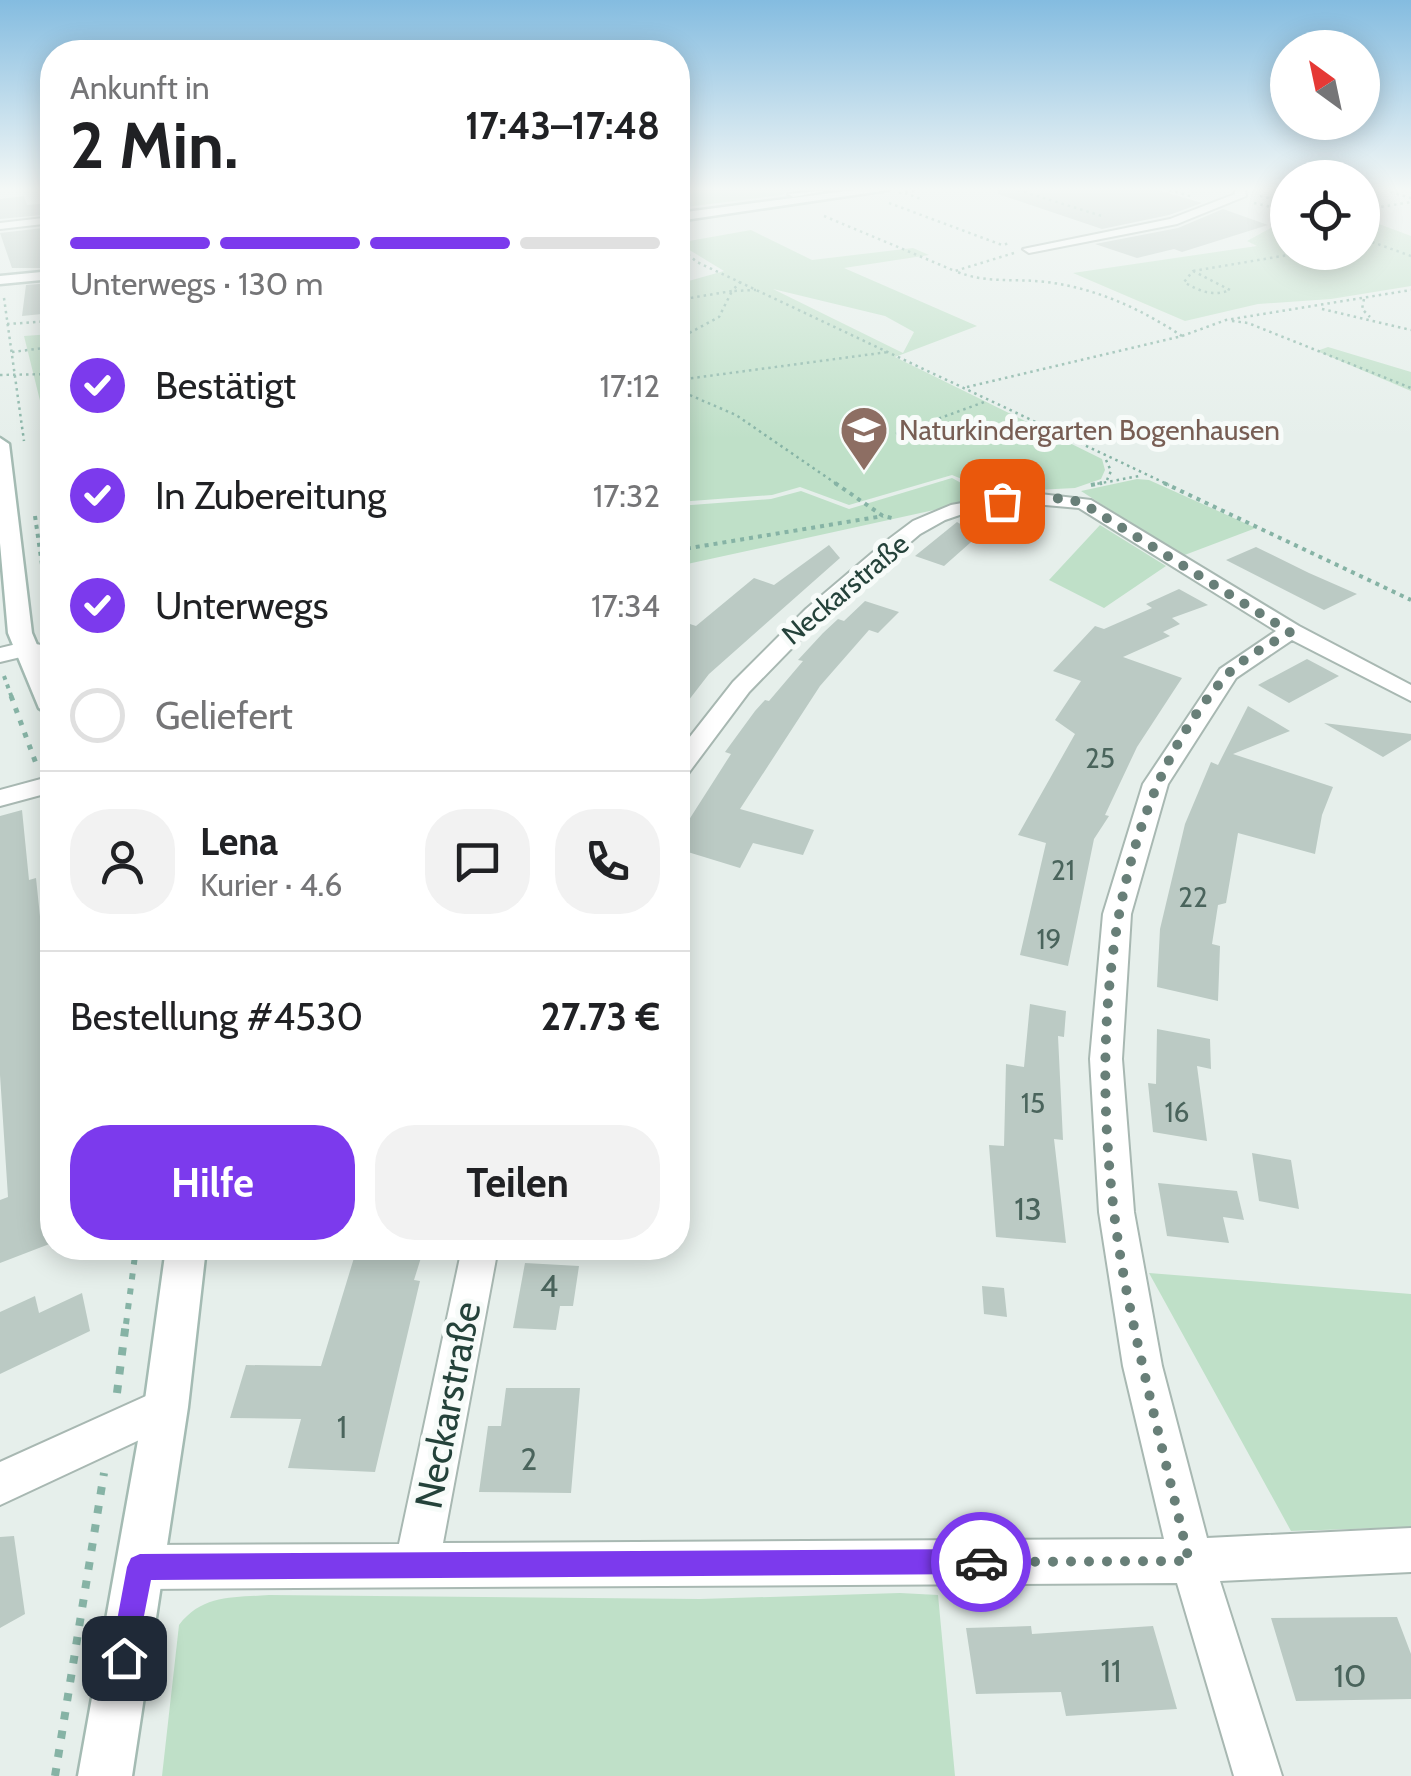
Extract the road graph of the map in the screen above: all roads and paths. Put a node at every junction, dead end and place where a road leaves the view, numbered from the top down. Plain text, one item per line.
1 (722, 273) edge
2 (959, 273) edge
3 (1190, 273) edge
4 (1195, 273) edge
5 (40, 277) edge
6 (0, 280) edge
7 (741, 281) junction
8 (759, 290) junction
9 (1411, 290) edge
10 (732, 291) junction
11 (690, 298) edge
12 (1364, 298) junction
13 (1319, 308) junction
14 (1226, 320) junction
15 (1372, 320) junction
16 (40, 322) edge
17 (7, 324) dead end
18 (1411, 330) edge
19 (690, 333) edge
20 (1182, 336) junction
21 (40, 348) edge
22 (12, 352) dead end
23 (889, 352) junction
24 (40, 374) edge
25 (0, 375) edge
26 (690, 378) edge
27 (964, 387) junction
28 (1411, 388) edge
29 (690, 395) edge
30 (990, 400) junction
31 (896, 434) dead end
32 (0, 444) edge
33 (1100, 454) junction
34 (1142, 476) junction
35 (1107, 480) junction
36 (1066, 498) junction
37 (884, 516) junction
38 (922, 524) junction
39 (690, 548) edge
40 (1411, 600) edge
41 (1290, 632) junction
42 (25, 649) junction
43 (40, 651) edge
44 (0, 655) edge
45 (0, 663) edge
46 (40, 682) edge
47 (1411, 694) edge
48 (690, 752) edge
49 (40, 765) edge
50 (40, 787) edge
51 (0, 798) edge
52 (134, 1260) edge
53 (184, 1260) edge
54 (478, 1260) edge
55 (166, 1407) junction
56 (111, 1433) junction
57 (0, 1484) edge
58 (1411, 1550) edge
59 (1189, 1561) junction
60 (417, 1564) junction
61 (140, 1567) junction
62 (54, 1776) edge
63 (104, 1776) edge
64 (1258, 1776) edge

1 - 7 path
2 - 20 path
3 - 4 path
5 - 6 main road
7 - 8 path
7 - 10 path
8 - 10 path
8 - 23 path
9 - 12 path
10 - 11 path
10 - 19 path
12 - 13 path
12 - 15 path
13 - 14 path
13 - 15 path
14 - 20 path
14 - 28 path
15 - 18 path
16 - 17 path
20 - 27 path
21 - 22 path
23 - 26 path
23 - 27 path
24 - 25 path
27 - 30 path
29 - 37 path
30 - 31 path
30 - 33 path
32 - 42 main road
33 - 34 path
33 - 35 path
34 - 35 path
34 - 40 path
35 - 36 path
36 - 38 street, Neckarstraße
36 - 41 street
37 - 38 path
37 - 39 path
38 - 48 street, Neckarstraße
41 - 47 street
41 - 59 street
42 - 43 street
42 - 44 street
42 - 46 main road
45 - 49 path
50 - 51 street
52 - 56 path
53 - 55 main road
54 - 60 street, Neckarstraße
55 - 56 street
55 - 61 main road
56 - 57 street
56 - 62 path
58 - 59 street
59 - 60 street
59 - 64 street
60 - 61 street
61 - 63 main road

